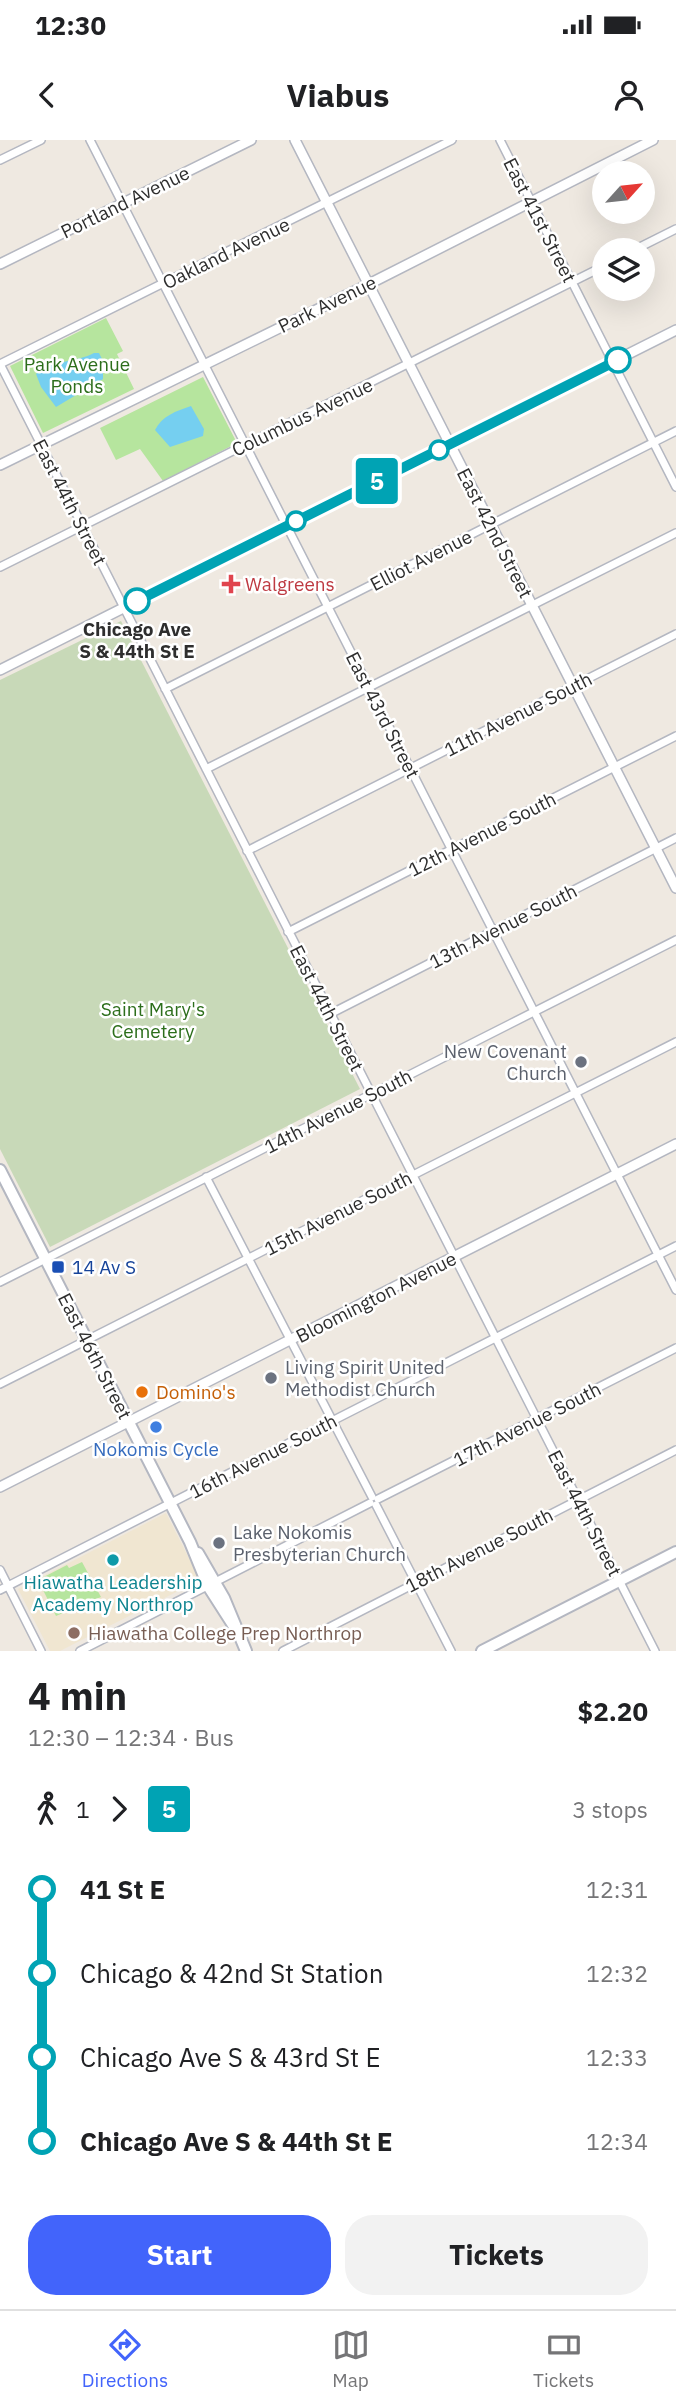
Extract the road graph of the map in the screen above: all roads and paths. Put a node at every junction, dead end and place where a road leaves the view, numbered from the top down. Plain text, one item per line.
1 (41, 140) edge
2 (90, 140) edge
3 (251, 140) edge
4 (295, 140) edge
5 (452, 140) edge
6 (500, 140) edge
7 (653, 140) edge
8 (0, 160) edge
9 (531, 202) junction
10 (123, 203) junction
11 (328, 203) junction
12 (676, 229) edge
13 (655, 240) edge
14 (0, 264) edge
15 (592, 271) edge
16 (572, 282) junction
17 (164, 284) junction
18 (369, 284) junction
19 (676, 330) edge
20 (612, 363) junction
21 (0, 364) edge
22 (205, 364) junction
23 (410, 364) junction
24 (676, 431) edge
25 (653, 443) junction
26 (41, 444) junction
27 (450, 444) junction
28 (246, 446) junction
29 (0, 465) edge
30 (676, 487) edge
31 (492, 524) junction
32 (82, 526) junction
33 (287, 526) junction
34 (676, 533) edge
35 (0, 567) edge
36 (533, 606) junction
37 (124, 607) junction
38 (328, 607) junction
39 (676, 634) edge
40 (0, 670) edge
41 (573, 685) junction
42 (369, 688) junction
43 (165, 689) junction
44 (676, 736) edge
45 (615, 767) junction
46 (206, 769) junction
47 (410, 769) junction
48 (676, 838) edge
49 (656, 848) junction
50 (451, 849) junction
51 (247, 851) junction
52 (676, 888) edge
53 (493, 931) junction
54 (288, 932) junction
55 (676, 940) edge
56 (534, 1012) junction
57 (330, 1013) junction
58 (676, 1042) edge
59 (575, 1093) junction
60 (371, 1094) junction
61 (676, 1143) edge
62 (617, 1174) junction
63 (412, 1175) junction
64 (1, 1176) edge
65 (206, 1177) junction
66 (676, 1246) edge
67 (658, 1255) junction
68 (454, 1257) junction
69 (250, 1258) junction
70 (46, 1259) junction
71 (0, 1282) edge
72 (676, 1290) edge
73 (495, 1337) junction
74 (291, 1339) junction
75 (87, 1340) junction
76 (676, 1348) edge
77 (0, 1384) edge
78 (332, 1420) junction
79 (537, 1420) junction
80 (128, 1421) junction
81 (676, 1450) edge
82 (0, 1487) edge
83 (578, 1500) junction
84 (374, 1501) junction
85 (170, 1503) junction
86 (676, 1552) edge
87 (0, 1570) edge
88 (620, 1580) junction
89 (416, 1583) junction
90 (212, 1584) junction
91 (8, 1586) junction
92 (0, 1590) edge
93 (41, 1651) edge
94 (80, 1651) edge
95 (246, 1651) edge
96 (283, 1651) edge
97 (451, 1651) edge
98 (482, 1651) edge
99 (655, 1651) edge

1 - 8 street
2 - 10 street, East 43rd Street
3 - 10 street, Portland Avenue
4 - 11 street, East 42nd Street
5 - 11 street, Oakland Avenue
6 - 9 street, East 41st Street
7 - 9 street, Park Avenue
9 - 16 street, East 41st Street
9 - 18 street, Park Avenue
10 - 14 street, Portland Avenue
10 - 17 street, East 43rd Street
11 - 17 street, Oakland Avenue
11 - 18 street, East 42nd Street
12 - 13 street
15 - 16 street, Columbus Avenue
16 - 20 street, East 41st Street
16 - 23 street, Columbus Avenue
17 - 21 street, Oakland Avenue
17 - 22 street, East 43rd Street
18 - 22 street, Park Avenue
18 - 23 street, East 42nd Street
19 - 20 street
20 - 25 street, East 41st Street
20 - 27 street
21 - 26 street, East 44th Street
22 - 26 street, Park Avenue
22 - 28 street, East 43rd Street
23 - 27 street, East 42nd Street
23 - 28 street, Columbus Avenue
24 - 25 street, Elliot Avenue
25 - 30 street, East 41st Street
25 - 31 street, Elliot Avenue
26 - 29 street, Park Avenue
26 - 32 street, East 44th Street
27 - 31 street, East 42nd Street
27 - 33 street
28 - 32 street, Columbus Avenue
28 - 33 street, East 43rd Street
31 - 36 street, East 42nd Street
31 - 38 street, Elliot Avenue
32 - 35 street, Columbus Avenue
32 - 37 street, East 44th Street
33 - 37 street
33 - 38 street, East 43rd Street
34 - 36 street
36 - 41 street, East 42nd Street
36 - 42 street
37 - 40 street
37 - 43 street, East 44th Street
38 - 42 street, East 43rd Street
38 - 43 street, Elliot Avenue
39 - 41 street, 11th Avenue South
41 - 45 street, East 42nd Street
41 - 47 street, 11th Avenue South
42 - 46 street
42 - 47 street, East 43rd Street
43 - 46 street, East 44th Street
44 - 45 street, 12th Avenue South
45 - 49 street, East 42nd Street
45 - 50 street, 12th Avenue South
46 - 51 street, East 44th Street
47 - 50 street, East 43rd Street
47 - 51 street, 11th Avenue South
48 - 49 street, 13th Avenue South
49 - 52 street, East 42nd Street
49 - 53 street, 13th Avenue South
50 - 53 street, East 43rd Street
50 - 54 street, 12th Avenue South
51 - 54 street, East 44th Street
53 - 56 street, East 43rd Street
53 - 57 street, 13th Avenue South
54 - 57 street, East 44th Street
55 - 56 street, 14th Avenue South
56 - 59 street, East 43rd Street
56 - 60 street, 14th Avenue South
57 - 60 street, East 44th Street
58 - 59 street, 15th Avenue South
59 - 62 street, East 43rd Street
59 - 63 street, 15th Avenue South
60 - 63 street, East 44th Street
60 - 65 street, 14th Avenue South
61 - 62 street, Bloomington Avenue
62 - 67 street, East 43rd Street
62 - 68 street, Bloomington Avenue
63 - 68 street, East 44th Street
63 - 69 street, 15th Avenue South
64 - 70 main road, East 46th Street
65 - 69 street
65 - 70 street, 14th Avenue South
66 - 67 street, 16th Avenue South
67 - 72 street, East 43rd Street
67 - 73 street, 16th Avenue South
68 - 73 street, East 44th Street
68 - 74 street, Bloomington Avenue
69 - 74 street
69 - 75 street, 15th Avenue South
70 - 71 street, 14th Avenue South
70 - 75 main road, East 46th Street
73 - 78 street, 16th Avenue South
73 - 79 street, East 44th Street
74 - 78 street
74 - 80 street, Bloomington Avenue
75 - 77 street, 15th Avenue South
75 - 80 main road, East 46th Street
76 - 79 street, 17th Avenue South
78 - 84 street
78 - 85 street, 16th Avenue South
79 - 83 street, East 44th Street
79 - 84 street, 17th Avenue South
80 - 82 street, Bloomington Avenue
80 - 85 main road, East 46th Street
81 - 83 street, 18th Avenue South
83 - 88 street, East 44th Street
83 - 89 street, 18th Avenue South
84 - 89 street
84 - 90 street, 17th Avenue South
85 - 90 main road, East 46th Street
85 - 91 street, 16th Avenue South
86 - 88 main road
87 - 91 street
88 - 98 main road
88 - 99 street, East 44th Street
89 - 96 street, 18th Avenue South
89 - 97 street
90 - 94 street, 17th Avenue South
90 - 95 main road, East 46th Street
91 - 92 street, 16th Avenue South
91 - 93 street

